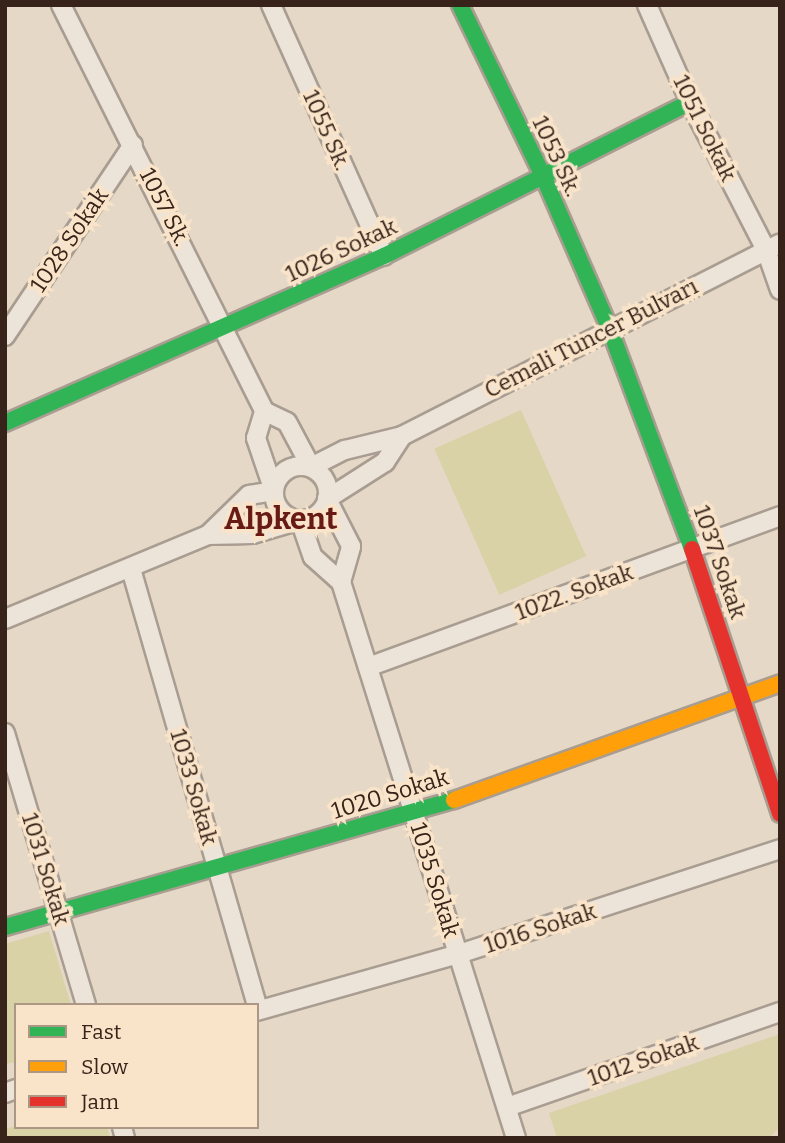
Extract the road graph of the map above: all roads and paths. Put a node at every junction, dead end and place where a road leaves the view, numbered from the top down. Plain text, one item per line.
1 (61, 5) edge
2 (271, 5) edge
3 (460, 5) edge
4 (647, 5) edge
5 (690, 102) junction
6 (133, 145) junction
7 (543, 176) junction
8 (773, 246) edge
9 (384, 256) junction
10 (780, 290) edge
11 (609, 327) junction
12 (226, 329) junction
13 (5, 336) edge
14 (264, 411) junction
15 (5, 423) edge
16 (402, 436) junction
17 (311, 467) junction
18 (274, 491) junction
19 (327, 499) junction
20 (780, 516) edge
21 (300, 520) junction
22 (208, 535) junction
23 (692, 548) junction
24 (131, 569) junction
25 (341, 582) junction
26 (5, 619) edge
27 (368, 667) junction
28 (780, 682) edge
29 (741, 696) junction
30 (5, 733) edge
31 (414, 814) junction
32 (780, 814) edge
33 (780, 849) edge
34 (218, 866) junction
35 (60, 911) junction
36 (5, 927) edge
37 (458, 954) junction
38 (85, 1003) edge
39 (256, 1003) edge
40 (259, 1007) edge
41 (780, 1012) edge
42 (507, 1107) junction
43 (516, 1138) edge

1 - 6 street, 1057 Sk.
2 - 9 street, 1055 Sk.
3 - 7 street, 1053 Sk.
4 - 5 street, 1051 Sokak
5 - 7 street, 1026 Sokak
5 - 8 street, 1051 Sokak
6 - 12 street, 1057 Sk.
6 - 13 street, 1028 Sokak
7 - 9 street, 1026 Sokak
7 - 11 street, 1053 Sk.
8 - 10 street, 1051 Sokak
8 - 11 street, Cemali Tuncer Bulvarı
9 - 12 street, 1026 Sokak
11 - 16 street, Cemali Tuncer Bulvarı
11 - 23 street, 1037 Sokak
12 - 14 street, 1057 Sk.
12 - 15 street, 1026 Sokak
14 - 17 street
14 - 18 street
16 - 17 street
16 - 19 street
17 - 18 street
17 - 19 street
18 - 21 street
18 - 22 street
19 - 21 street
19 - 25 street
20 - 23 street, 1022. Sokak
21 - 22 street
21 - 25 street
22 - 24 street
23 - 27 street, 1022. Sokak
23 - 29 street, 1037 Sokak
24 - 26 street
24 - 34 street, 1033 Sokak
25 - 27 street, 1035 Sokak
27 - 31 street, 1035 Sokak
28 - 29 street, 1020 Sokak
29 - 31 street, 1020 Sokak
29 - 32 street, 1037 Sokak
30 - 35 street, 1031 Sokak
31 - 34 street, 1020 Sokak
31 - 37 street, 1035 Sokak
33 - 37 street, 1016 Sokak
34 - 35 street, 1020 Sokak
34 - 39 street, 1033 Sokak
35 - 36 street, 1020 Sokak
35 - 38 street, 1031 Sokak
37 - 40 street, 1016 Sokak
37 - 42 street, 1035 Sokak
41 - 42 street, 1012 Sokak
42 - 43 street, 1035 Sokak

